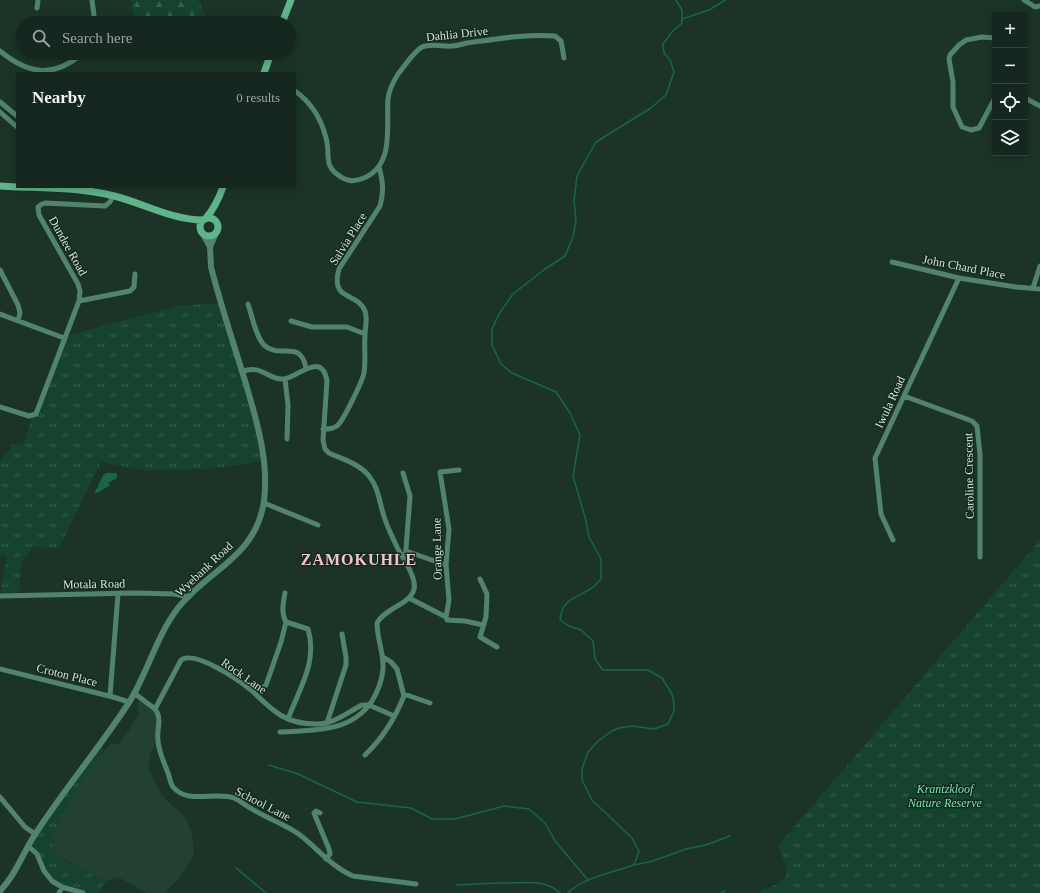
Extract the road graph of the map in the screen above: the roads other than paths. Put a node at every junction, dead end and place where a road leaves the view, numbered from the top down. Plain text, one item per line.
1 (38, 0) edge
2 (92, 0) edge
3 (291, 0) edge
4 (1024, 0) edge
5 (1040, 6) edge
6 (37, 8) dead end
7 (94, 16) edge
8 (285, 16) edge
9 (992, 38) edge
10 (0, 51) edge
11 (564, 58) dead end
12 (73, 60) edge
13 (269, 60) edge
14 (264, 72) edge
15 (296, 92) edge
16 (1028, 100) edge
17 (0, 102) edge
18 (992, 104) edge
19 (1040, 106) edge
20 (0, 112) edge
21 (16, 115) edge
22 (16, 126) edge
23 (379, 167) junction
24 (0, 186) edge
25 (16, 187) edge
26 (44, 188) edge
27 (223, 188) edge
28 (92, 189) edge
29 (113, 196) junction
30 (219, 199) junction
31 (180, 217) junction
32 (204, 219) junction
33 (217, 221) junction
34 (202, 231) junction
35 (216, 233) junction
36 (210, 247) junction
37 (892, 262) dead end
38 (1040, 266) edge
39 (0, 270) edge
40 (135, 274) dead end
41 (959, 278) junction
42 (1033, 288) junction
43 (1040, 289) edge
44 (79, 301) junction
45 (248, 304) dead end
46 (0, 314) edge
47 (18, 321) junction
48 (291, 321) dead end
49 (365, 334) junction
50 (64, 338) junction
51 (306, 368) junction
52 (242, 371) junction
53 (285, 379) junction
54 (904, 396) junction
55 (0, 407) edge
56 (323, 429) junction
57 (288, 439) dead end
58 (459, 470) dead end
59 (403, 473) dead end
60 (264, 503) junction
61 (318, 525) dead end
62 (893, 540) dead end
63 (406, 551) junction
64 (980, 557) dead end
65 (405, 563) junction
66 (446, 565) junction
67 (480, 579) dead end
68 (285, 593) dead end
69 (118, 594) junction
70 (0, 596) edge
71 (188, 597) junction
72 (409, 598) junction
73 (446, 618) junction
74 (286, 622) junction
75 (483, 625) junction
76 (342, 634) dead end
77 (498, 647) dead end
78 (382, 657) junction
79 (0, 669) edge
80 (250, 689) junction
81 (134, 693) junction
82 (404, 694) junction
83 (110, 696) junction
84 (129, 702) junction
85 (430, 703) dead end
86 (369, 705) junction
87 (155, 709) junction
88 (394, 716) junction
89 (288, 719) junction
90 (327, 723) junction
91 (280, 732) dead end
92 (365, 754) dead end
93 (0, 797) edge
94 (320, 813) dead end
95 (35, 834) junction
96 (28, 846) junction
97 (326, 859) junction
98 (416, 884) dead end
99 (62, 887) junction
100 (0, 891) edge
101 (59, 893) edge
102 (83, 893) edge

1 - 6 street
2 - 7 street
3 - 8 main road
4 - 5 street
9 - 18 street
10 - 12 street
11 - 23 street, Dahlia Drive
13 - 14 main road
15 - 23 street
16 - 19 street
17 - 21 street
20 - 22 street
23 - 49 street, Salvia Place
24 - 25 main road
26 - 28 main road
27 - 30 main road
28 - 29 main road
29 - 31 main road
29 - 44 street, Dundee Road
30 - 32 main road
30 - 33 main road
31 - 32 main road
31 - 34 main road
32 - 33 main road
32 - 34 main road
33 - 35 main road
34 - 35 main road
34 - 36 street, Wyebank Road
35 - 36 street, Wyebank Road
36 - 52 street, Wyebank Road
37 - 41 street, John Chard Place
38 - 42 street
39 - 47 street
40 - 44 street
41 - 42 street, John Chard Place
41 - 54 street, Iwula Road
42 - 43 street, John Chard Place
44 - 50 street, Dundee Road
45 - 51 street
46 - 47 street
47 - 50 street
48 - 49 street
49 - 56 street
50 - 55 street, Dundee Road
51 - 53 street
51 - 56 street
52 - 53 street
52 - 60 street, Wyebank Road
53 - 57 street
54 - 62 street, Iwula Road
54 - 64 street, Caroline Crescent
56 - 65 street
58 - 66 street, Orange Lane
59 - 63 street
60 - 61 street
60 - 71 street, Wyebank Road
63 - 65 street
63 - 66 street
65 - 72 street
66 - 73 street, Orange Lane
67 - 75 street
68 - 74 street
69 - 70 street, Motala Road
69 - 71 street, Motala Road
69 - 83 street
71 - 81 street, Wyebank Road
72 - 73 street
72 - 78 street
73 - 75 street
74 - 80 street
74 - 89 street
75 - 77 street
76 - 90 street
78 - 82 street
78 - 86 street
79 - 83 street, Croton Place
80 - 87 street, Rock Lane
80 - 89 street, Rock Lane
81 - 84 street, Wyebank Road
81 - 87 street
82 - 85 street
82 - 88 street
83 - 84 street, Croton Place
84 - 95 street, Wyebank Road
86 - 88 street
86 - 90 street, Rock Lane
86 - 91 street
87 - 97 street, School Lane
88 - 92 street
89 - 90 street, Rock Lane
93 - 95 street
94 - 97 street
95 - 96 street, Wyebank Road
96 - 99 street
96 - 100 street, Wyebank Road
97 - 98 street, School Lane
99 - 101 street
99 - 102 street

